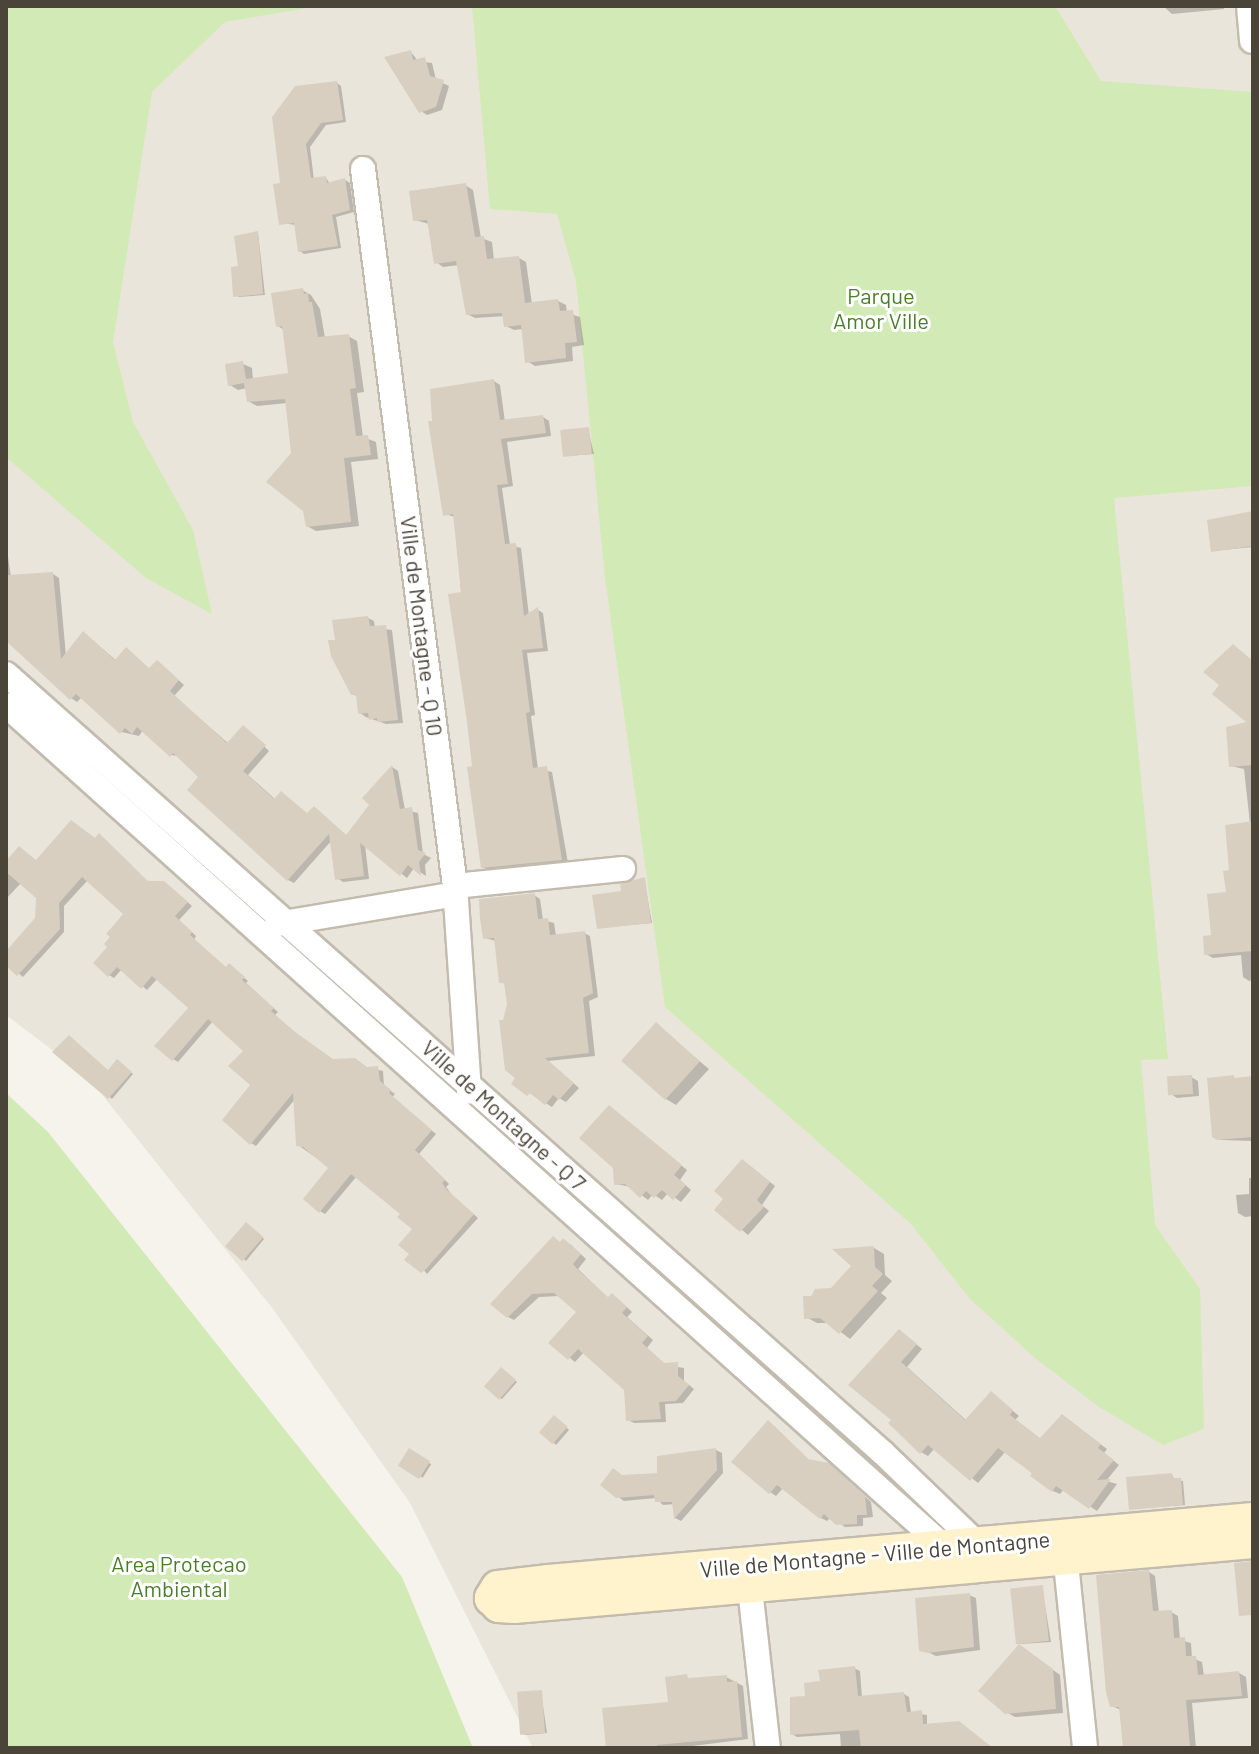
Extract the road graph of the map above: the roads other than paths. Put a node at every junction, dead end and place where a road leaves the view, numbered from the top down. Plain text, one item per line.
1 (1249, 6) edge
2 (1252, 41) edge
3 (363, 169) dead end
4 (6, 674) edge
5 (6, 705) edge
6 (623, 869) dead end
7 (455, 890) junction
8 (285, 922) junction
9 (257, 929) junction
10 (469, 1085) junction
11 (466, 1117) junction
12 (1253, 1520) edge
13 (1253, 1541) edge
14 (1065, 1547) junction
15 (971, 1555) junction
16 (749, 1576) junction
17 (506, 1597) dead end
18 (768, 1748) edge
19 (1085, 1748) edge

1 - 2 street
3 - 7 street, Ville de Montagne - Q 10
4 - 8 street, Ville de Montagne - Q 7
5 - 9 street, Ville de Montagne - Q 7
6 - 7 street
7 - 8 street
7 - 10 street, Ville de Montagne - Q 10
8 - 9 street
8 - 10 street, Ville de Montagne - Q 7
9 - 11 street, Ville de Montagne - Q 7
10 - 11 street, Ville de Montagne - Q 10
10 - 15 street, Ville de Montagne - Q 7
11 - 15 street, Ville de Montagne - Q 7
12 - 14 street, Ville de Montagne - Ville de Montagne
13 - 14 street, Ville de Montagne - Ville de Montagne
14 - 15 street, Ville de Montagne - Ville de Montagne
14 - 19 street
15 - 16 street, Ville de Montagne - Ville de Montagne
16 - 17 street, Ville de Montagne - Ville de Montagne
16 - 18 street

